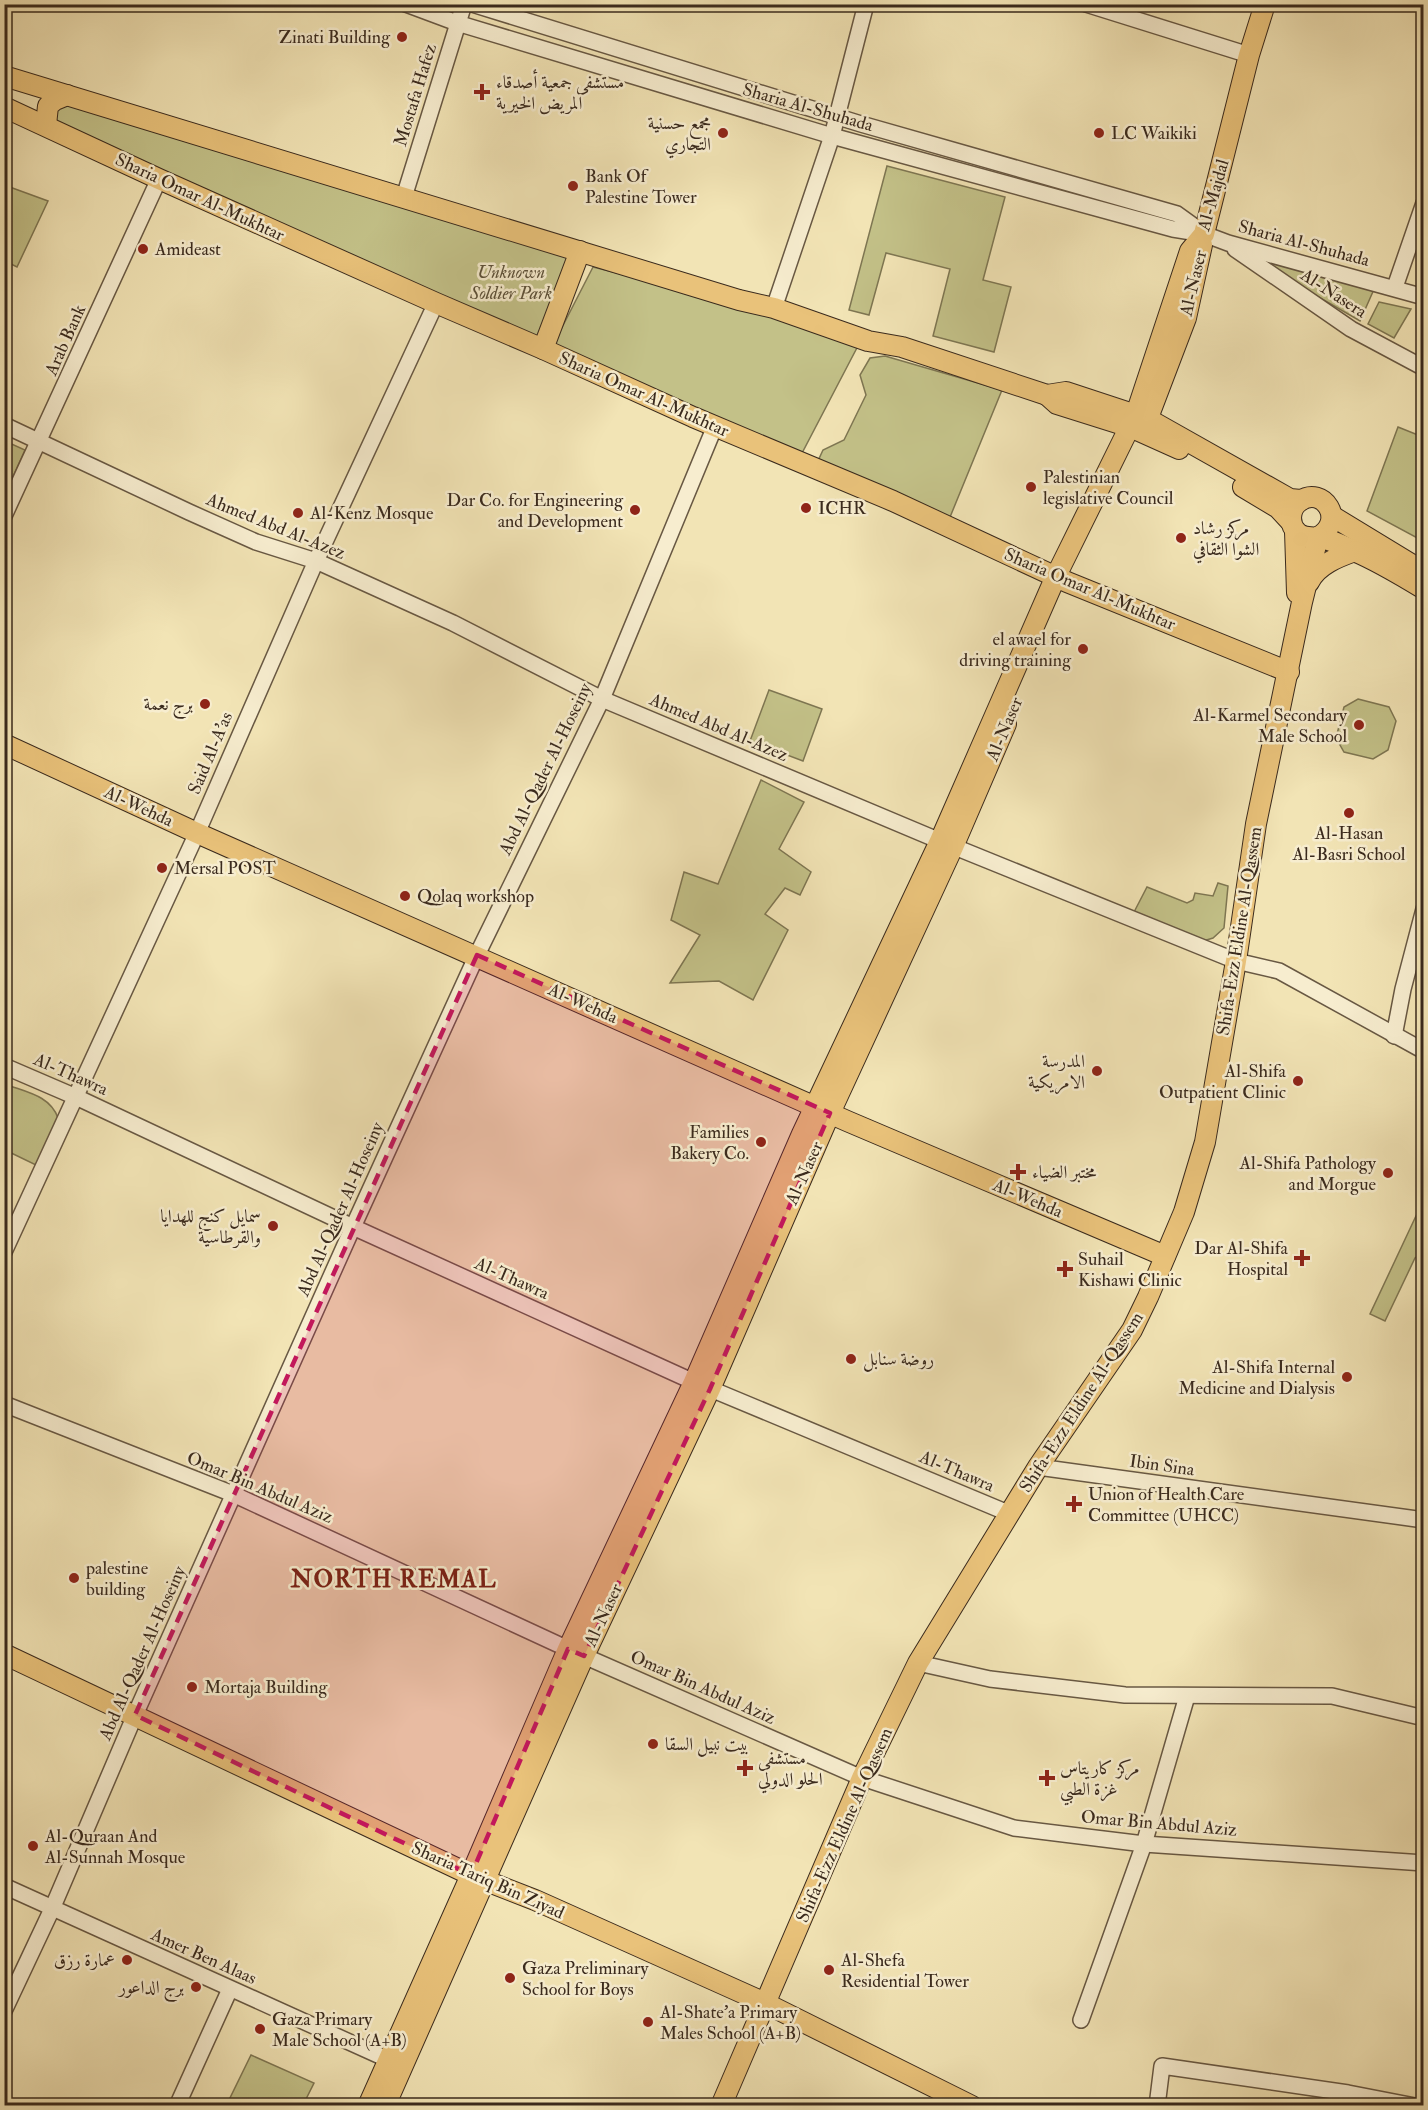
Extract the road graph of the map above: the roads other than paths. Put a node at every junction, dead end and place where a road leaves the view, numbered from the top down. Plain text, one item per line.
1 (406, 4) edge
2 (464, 4) edge
3 (472, 4) edge
4 (866, 4) edge
5 (1086, 4) edge
6 (1265, 4) edge
7 (457, 23) junction
8 (1249, 55) junction
9 (4, 76) edge
10 (67, 95) junction
11 (4, 107) edge
12 (837, 117) junction
13 (46, 125) junction
14 (832, 136) junction
15 (159, 179) junction
16 (404, 197) junction
17 (1424, 203) edge
18 (1204, 234) junction
19 (1228, 243) junction
20 (580, 251) junction
21 (1395, 287) junction
22 (1424, 297) edge
23 (436, 303) junction
24 (774, 308) junction
25 (543, 349) junction
26 (1424, 368) edge
27 (1139, 423) junction
28 (4, 425) edge
29 (715, 426) junction
30 (40, 441) junction
31 (1301, 500) junction
32 (4, 516) edge
33 (1332, 516) junction
34 (1293, 526) junction
35 (1318, 537) junction
36 (1355, 551) junction
37 (316, 561) junction
38 (1424, 572) edge
39 (1061, 579) junction
40 (1424, 589) edge
41 (1300, 608) junction
42 (1289, 672) junction
43 (602, 699) junction
44 (4, 744) edge
45 (197, 832) junction
46 (947, 844) junction
47 (1424, 909) edge
48 (477, 955) junction
49 (1236, 962) junction
50 (1394, 1036) junction
51 (1424, 1051) edge
52 (4, 1066) edge
53 (76, 1097) junction
54 (823, 1110) junction
55 (353, 1227) junction
56 (4, 1252) edge
57 (1165, 1256) junction
58 (702, 1385) junction
59 (4, 1404) edge
60 (1038, 1467) junction
61 (233, 1494) junction
62 (1008, 1514) junction
63 (1424, 1520) edge
64 (576, 1652) junction
65 (4, 1654) edge
66 (918, 1663) junction
67 (1187, 1696) junction
68 (135, 1715) junction
69 (1424, 1718) edge
70 (862, 1778) junction
71 (1144, 1844) junction
72 (1424, 1863) edge
73 (478, 1878) junction
74 (4, 1886) edge
75 (52, 1909) junction
76 (230, 1989) junction
77 (765, 2003) junction
78 (4, 2011) edge
79 (1081, 2020) dead end
80 (389, 2060) junction
81 (177, 2106) edge
82 (368, 2106) edge
83 (385, 2106) edge
84 (722, 2106) edge
85 (972, 2106) edge
86 (1157, 2106) edge
87 (1415, 2106) edge

1 - 7 street, Sharia Al-Shuhada
2 - 7 street, Mostafa Hafez
3 - 12 street, Sharia Al-Shuhada
4 - 12 street
5 - 8 street
6 - 8 main road, Al-Majdal
7 - 14 street, Sharia Al-Shuhada
7 - 16 street, Mostafa Hafez
8 - 18 main road, Al-Majdal
9 - 10 main road
10 - 13 main road
10 - 16 main road
11 - 13 main road, Sharia Omar Al-Mukhtar
12 - 14 street
12 - 18 street, Sharia Al-Shuhada
13 - 15 main road, Sharia Omar Al-Mukhtar
14 - 18 street, Sharia Al-Shuhada
14 - 24 street
15 - 23 main road, Sharia Omar Al-Mukhtar
15 - 30 street, Arab Bank
16 - 20 main road
17 - 21 street
18 - 19 street, Sharia Al-Shuhada
18 - 27 main road, Al-Majdal
19 - 21 street, Sharia Al-Shuhada
19 - 26 street, Al-Nasera
20 - 24 main road
20 - 25 main road
21 - 22 street, Sharia Al-Shuhada
23 - 25 main road, Sharia Omar Al-Mukhtar
23 - 37 street, Said Al-A'as
24 - 27 main road
25 - 29 main road, Sharia Omar Al-Mukhtar
27 - 31 main road
27 - 34 main road
27 - 39 main road, Al-Naser
28 - 30 street, Ahmed Abd Al-Azez
29 - 39 main road, Sharia Omar Al-Mukhtar
29 - 43 street, Abd Al-Qader Al-Hoseiny
30 - 32 street, Arab Bank
30 - 37 street, Ahmed Abd Al-Azez
31 - 33 main road
31 - 34 main road
33 - 35 main road
33 - 38 main road
34 - 35 main road
34 - 41 main road
35 - 36 main road
35 - 41 main road
36 - 40 main road
36 - 41 main road
37 - 43 street, Ahmed Abd Al-Azez
37 - 45 street, Said Al-A'as
39 - 42 main road, Sharia Omar Al-Mukhtar
39 - 46 main road, Al-Naser
41 - 42 main road, Shifa-Ezz Eldine Al-Qassem
42 - 49 main road, Shifa-Ezz Eldine Al-Qassem
43 - 46 street, Ahmed Abd Al-Azez
43 - 48 street, Abd Al-Qader Al-Hoseiny
44 - 45 main road, Al-Wehda
45 - 48 main road, Al-Wehda
45 - 53 street, Said Al-A'as
46 - 49 street, Ahmed Abd Al-Azez
46 - 54 main road, Al-Naser
47 - 50 street
48 - 54 main road, Al-Wehda
48 - 55 street, Abd Al-Qader Al-Hoseiny
49 - 50 street, Ahmed Abd Al-Azez
49 - 57 main road, Shifa-Ezz Eldine Al-Qassem
50 - 51 street, Ahmed Abd Al-Azez
52 - 53 street, Al-Thawra
53 - 55 street, Al-Thawra
53 - 56 street, Said Al-A'as
54 - 57 main road, Al-Wehda
54 - 58 main road, Al-Naser
55 - 58 street, Al-Thawra
55 - 61 street, Abd Al-Qader Al-Hoseiny
57 - 60 main road, Shifa-Ezz Eldine Al-Qassem
58 - 62 street, Al-Thawra
58 - 64 main road, Al-Naser
59 - 61 street, Omar Bin Abdul Aziz
60 - 62 main road, Shifa-Ezz Eldine Al-Qassem
60 - 63 street, Ibin Sina
61 - 64 street, Omar Bin Abdul Aziz
61 - 68 street, Abd Al-Qader Al-Hoseiny
62 - 66 main road, Shifa-Ezz Eldine Al-Qassem
64 - 70 street, Omar Bin Abdul Aziz
64 - 73 main road, Al-Naser
65 - 68 main road, Sharia Tariq Bin Ziyad
66 - 67 street
66 - 70 main road, Shifa-Ezz Eldine Al-Qassem
67 - 69 street
67 - 71 street
68 - 73 main road, Sharia Tariq Bin Ziyad
68 - 75 street, Abd Al-Qader Al-Hoseiny
70 - 71 street, Omar Bin Abdul Aziz
70 - 77 main road, Shifa-Ezz Eldine Al-Qassem
71 - 72 street, Omar Bin Abdul Aziz
71 - 79 street
73 - 77 main road, Sharia Tariq Bin Ziyad
73 - 80 main road, Al-Naser
73 - 83 main road, Al-Naser
74 - 75 street, Amer Ben Alaas
75 - 76 street, Amer Ben Alaas
75 - 78 street, Abd Al-Qader Al-Hoseiny
76 - 80 street, Amer Ben Alaas
76 - 81 street
77 - 84 main road, Shifa-Ezz Eldine Al-Qassem
77 - 85 main road, Sharia Tariq Bin Ziyad
80 - 82 main road, Al-Naser
86 - 87 street

